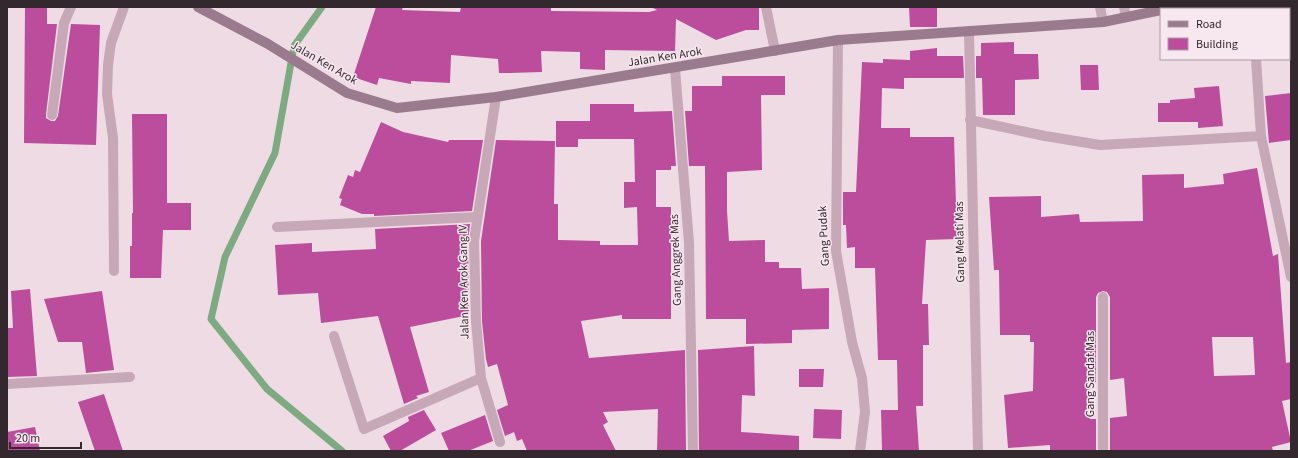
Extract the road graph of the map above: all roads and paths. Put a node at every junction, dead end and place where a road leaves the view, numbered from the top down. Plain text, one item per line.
1 (71, 7) edge
2 (124, 7) edge
3 (198, 7) edge
4 (766, 7) edge
5 (1100, 7) edge
6 (1124, 7) edge
7 (1160, 10) edge
8 (1126, 17) junction
9 (1103, 22) junction
10 (969, 31) junction
11 (838, 40) junction
12 (775, 51) junction
13 (1256, 60) edge
14 (675, 69) junction
15 (496, 97) junction
16 (52, 116) dead end
17 (970, 120) junction
18 (1261, 136) junction
19 (476, 217) junction
20 (277, 227) dead end
21 (114, 271) dead end
22 (1291, 277) edge
23 (1103, 297) dead end
24 (334, 336) dead end
25 (130, 377) dead end
26 (481, 378) junction
27 (7, 384) edge
28 (500, 442) dead end
29 (693, 451) edge
30 (860, 451) edge
31 (978, 451) edge
32 (1103, 451) edge

1 - 16 street
2 - 21 street
3 - 15 street, Jalan Ken Arok
4 - 12 street
5 - 9 street
6 - 8 street
7 - 8 street, Jalan Ken Arok
8 - 9 street, Jalan Ken Arok
9 - 10 street, Jalan Ken Arok
10 - 11 street, Jalan Ken Arok
10 - 17 street, Gang Melati Mas
11 - 12 street, Jalan Ken Arok
11 - 30 street, Gang Pudak
12 - 14 street, Jalan Ken Arok
13 - 18 street
14 - 15 street, Jalan Ken Arok
14 - 29 street, Gang Anggrek Mas
15 - 19 street, Jalan Ken Arok Gang IV
17 - 18 street
17 - 31 street, Gang Melati Mas
18 - 22 street
19 - 20 street
19 - 26 street, Jalan Ken Arok Gang IV
23 - 32 street, Gang Sandat Mas
24 - 26 street
25 - 27 street
26 - 28 street, Jalan Ken Arok Gang IV

